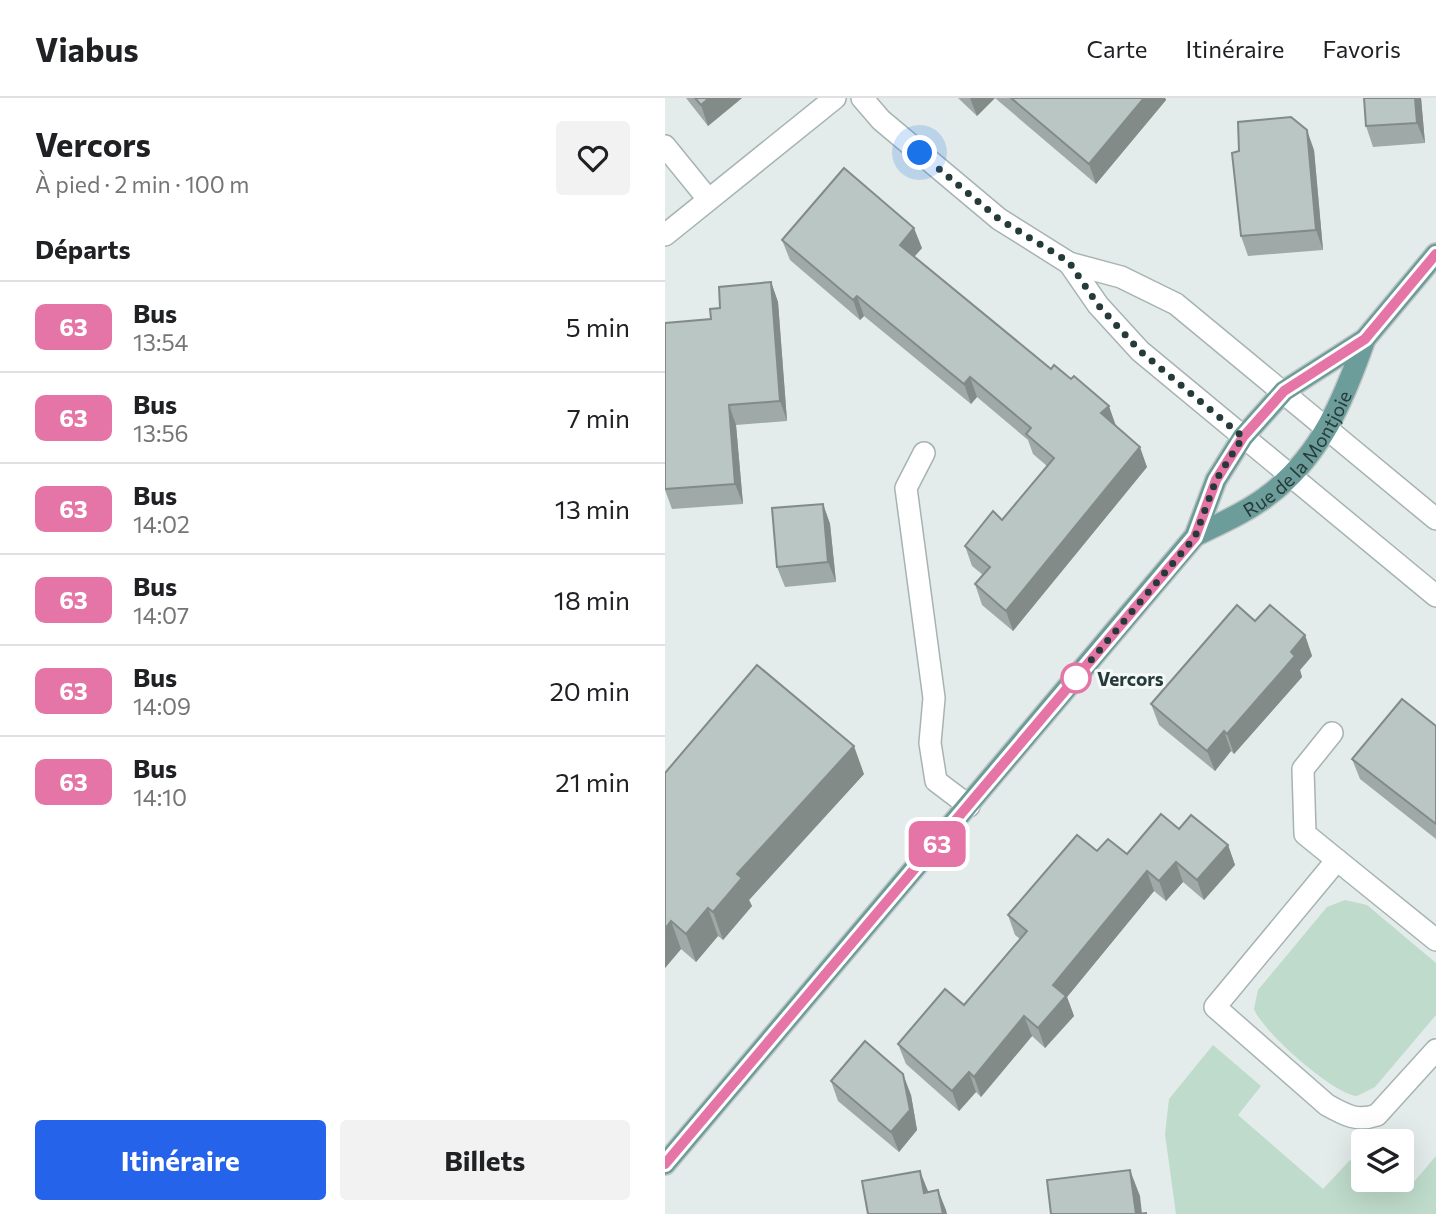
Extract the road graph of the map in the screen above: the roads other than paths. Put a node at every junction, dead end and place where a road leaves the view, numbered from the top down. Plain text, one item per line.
1 (835, 98) edge
2 (862, 98) edge
3 (665, 146) edge
4 (708, 199) junction
5 (665, 235) edge
6 (1436, 254) edge
7 (1069, 262) junction
8 (1365, 339) junction
9 (1284, 391) junction
10 (1329, 428) junction
11 (1243, 437) junction
12 (924, 453) dead end
13 (1290, 477) junction
14 (1436, 519) edge
15 (1195, 537) junction
16 (1436, 596) edge
17 (1332, 733) dead end
18 (969, 806) junction
19 (1337, 860) junction
20 (1436, 940) edge
21 (1436, 1050) edge
22 (665, 1164) edge

1 - 4 street
2 - 7 street
3 - 4 street
4 - 5 street
6 - 8 main road, Rue de la Montjoie
7 - 9 street
7 - 11 street
8 - 9 main road, Rue de la Montjoie
8 - 10 main road, Rue de la Montjoie
9 - 10 street
9 - 11 main road, Rue de la Montjoie
10 - 13 main road, Rue de la Montjoie
10 - 14 street
11 - 13 street
11 - 15 main road, Rue de la Montjoie
12 - 18 street
13 - 15 main road, Rue de la Montjoie
13 - 16 street
15 - 18 main road, Rue de la Montjoie
17 - 19 street
18 - 22 main road, Rue de la Montjoie
19 - 20 street
19 - 21 street

